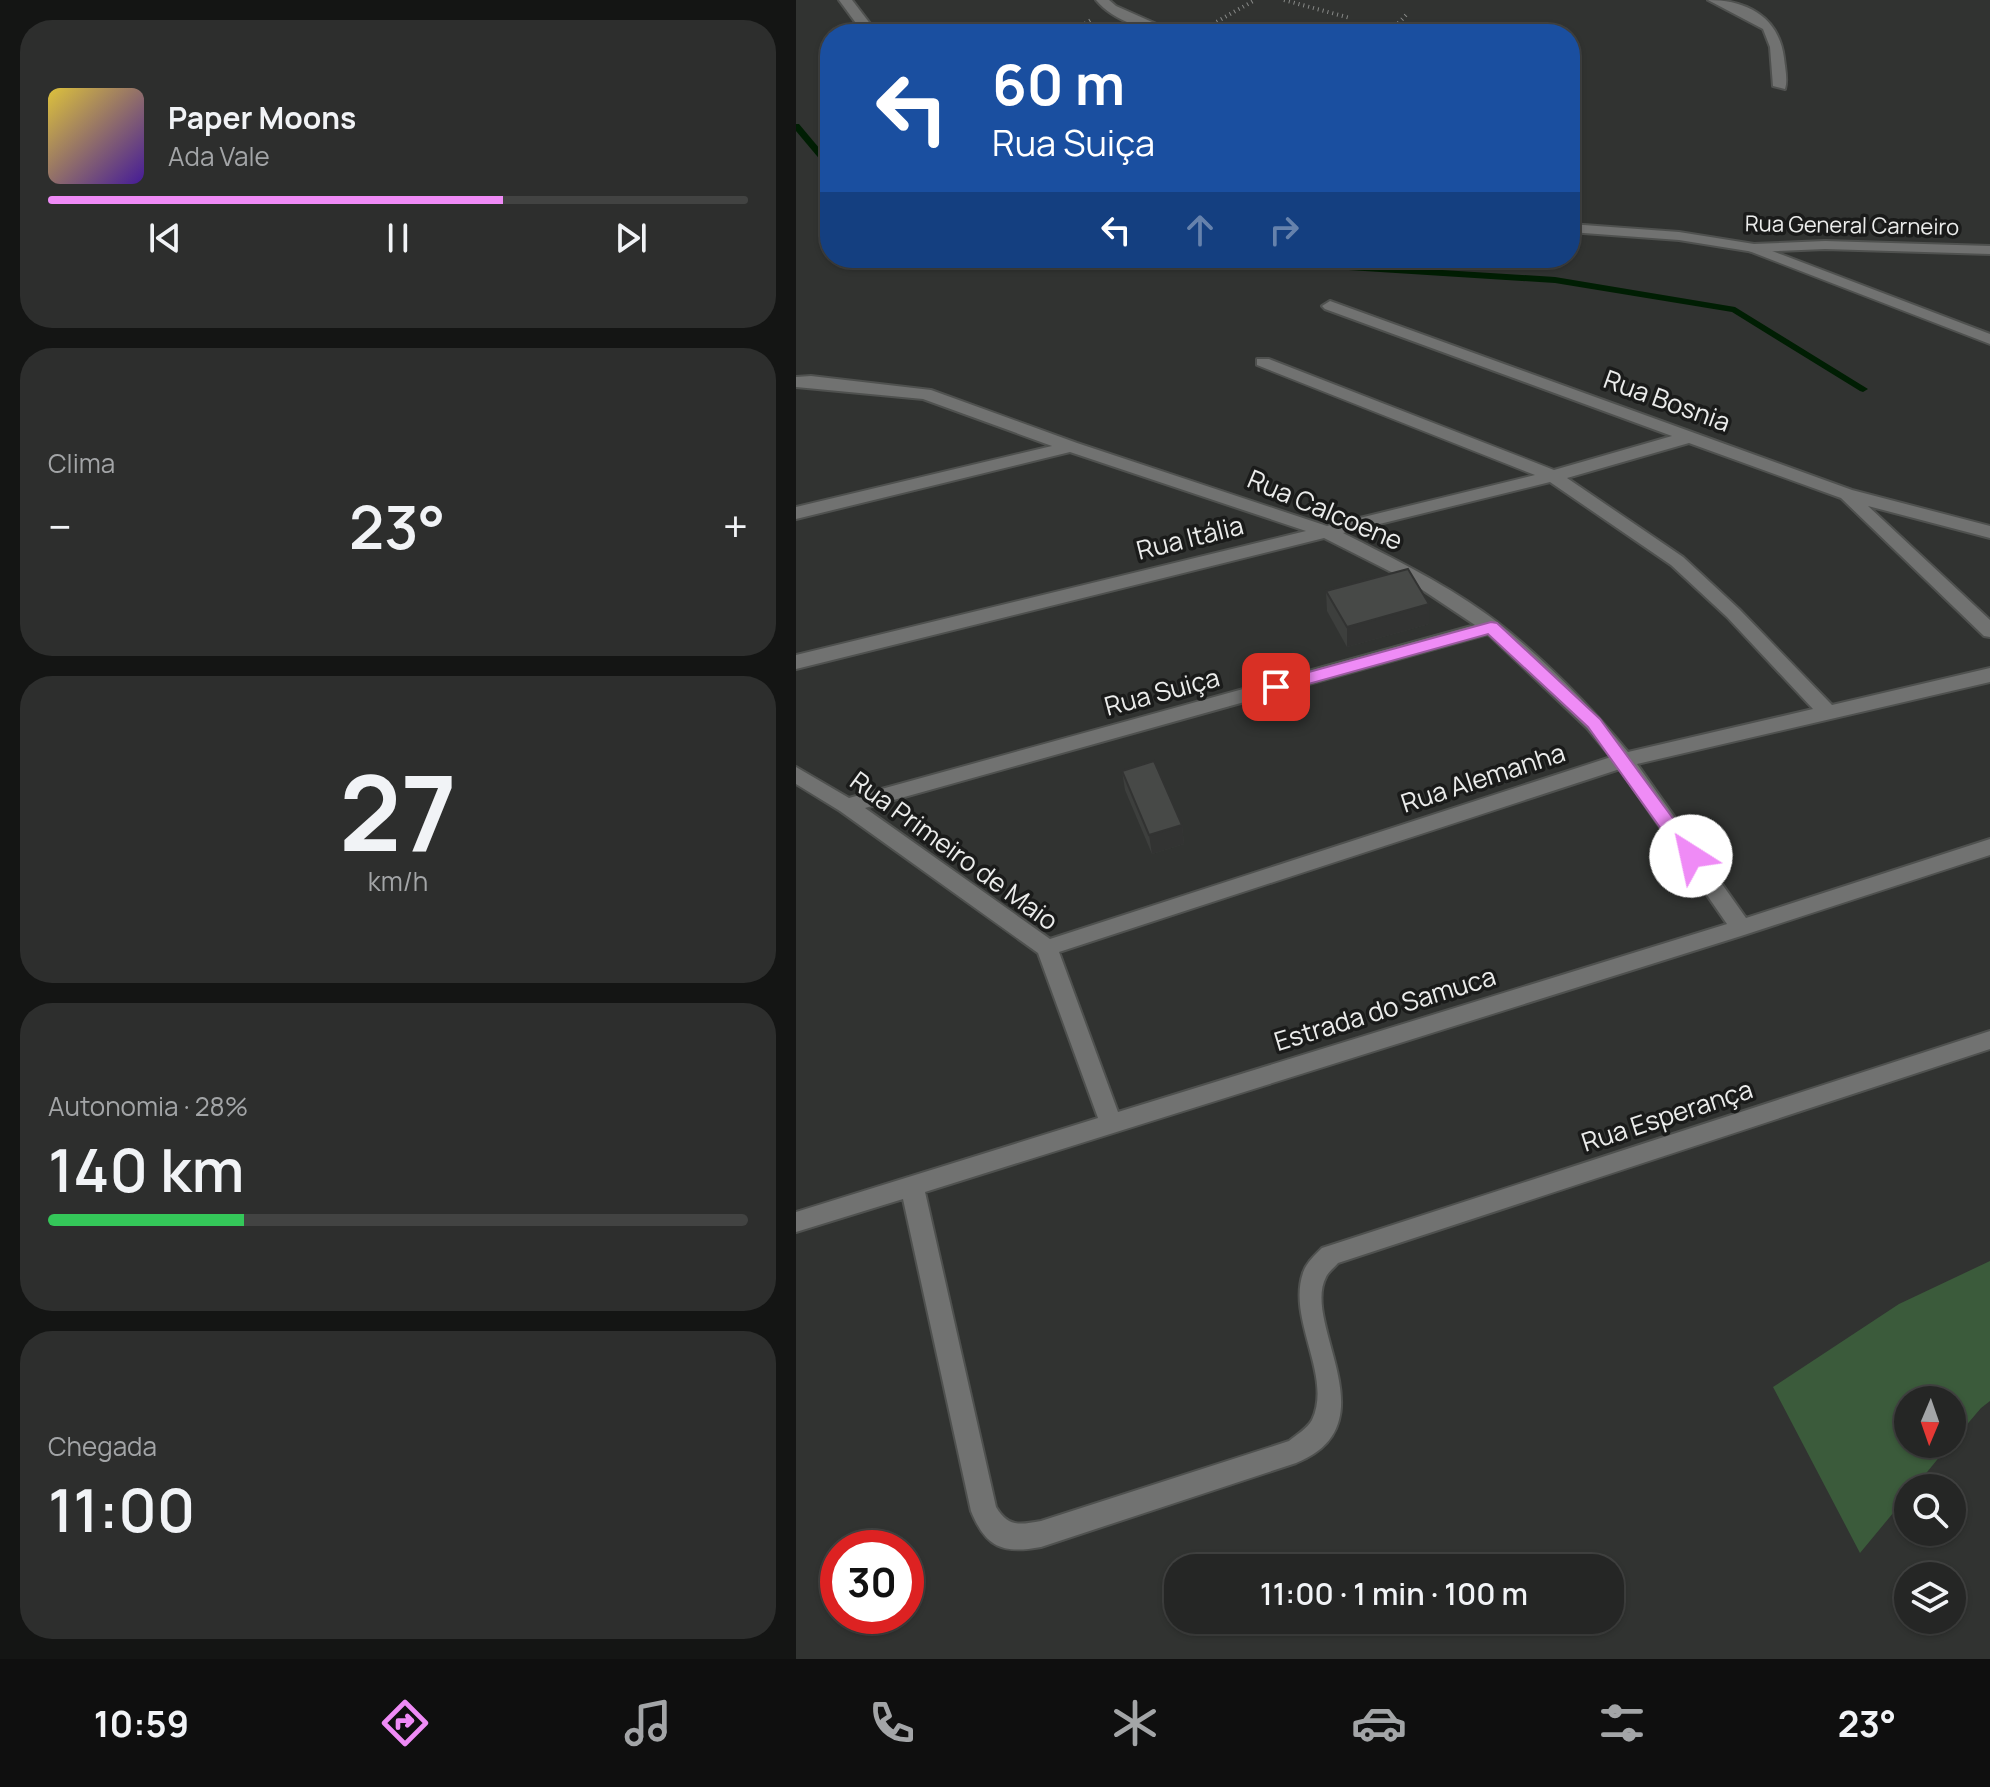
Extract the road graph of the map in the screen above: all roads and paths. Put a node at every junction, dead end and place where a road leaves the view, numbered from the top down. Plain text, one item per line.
1 (845, 0) edge
2 (1102, 0) edge
3 (1255, 0) edge
4 (1284, 0) edge
5 (1714, 0) edge
6 (1407, 14) dead end
7 (1350, 18) dead end
8 (863, 24) edge
9 (1148, 24) edge
10 (1212, 24) edge
11 (1398, 24) edge
12 (1780, 86) dead end
13 (1580, 229) edge
14 (1754, 248) junction
15 (1990, 250) edge
16 (1330, 306) dead end
17 (1990, 339) edge
18 (1263, 362) dead end
19 (796, 382) edge
20 (1689, 437) junction
21 (1071, 447) junction
22 (1553, 476) junction
23 (1846, 494) junction
24 (796, 513) edge
25 (1324, 531) junction
26 (1990, 532) edge
27 (1491, 627) junction
28 (1990, 631) edge
29 (796, 662) edge
30 (1990, 675) edge
31 (1827, 712) junction
32 (1624, 760) junction
33 (796, 774) edge
34 (847, 806) junction
35 (1990, 847) edge
36 (1741, 928) junction
37 (1047, 948) junction
38 (1990, 1040) edge
39 (1111, 1123) junction
40 (912, 1187) junction
41 (796, 1222) edge

1 - 8 street
2 - 9 street
3 - 10 path
4 - 7 path
5 - 12 street
6 - 11 path
13 - 14 street, Rua General Carneiro
14 - 15 street, Rua General Carneiro
14 - 17 street
16 - 20 street, Rua Bosnia
18 - 22 street
19 - 21 street, Rua Calcoene
20 - 22 street, Rua Itália
20 - 23 street, Rua Bosnia
21 - 24 street
21 - 25 street, Rua Calcoene
22 - 25 street, Rua Itália
22 - 31 street
23 - 26 street, Rua Bosnia
23 - 28 street
25 - 27 street, Rua Calcoene
25 - 29 street, Rua Itália
27 - 32 street, Rua Calcoene
27 - 34 street, Rua Suiça
30 - 31 street, Rua Alemanha
31 - 32 street, Rua Alemanha
32 - 36 street, Rua Calcoene
32 - 37 street, Rua Alemanha
33 - 34 street, Rua Primeiro de Maio
34 - 37 street, Rua Primeiro de Maio
35 - 36 street, Estrada do Samuca
36 - 39 street, Estrada do Samuca
37 - 39 street, Rua Primeiro de Maio
38 - 40 street, Rua Esperança
39 - 40 street, Estrada do Samuca
40 - 41 street, Estrada do Samuca

